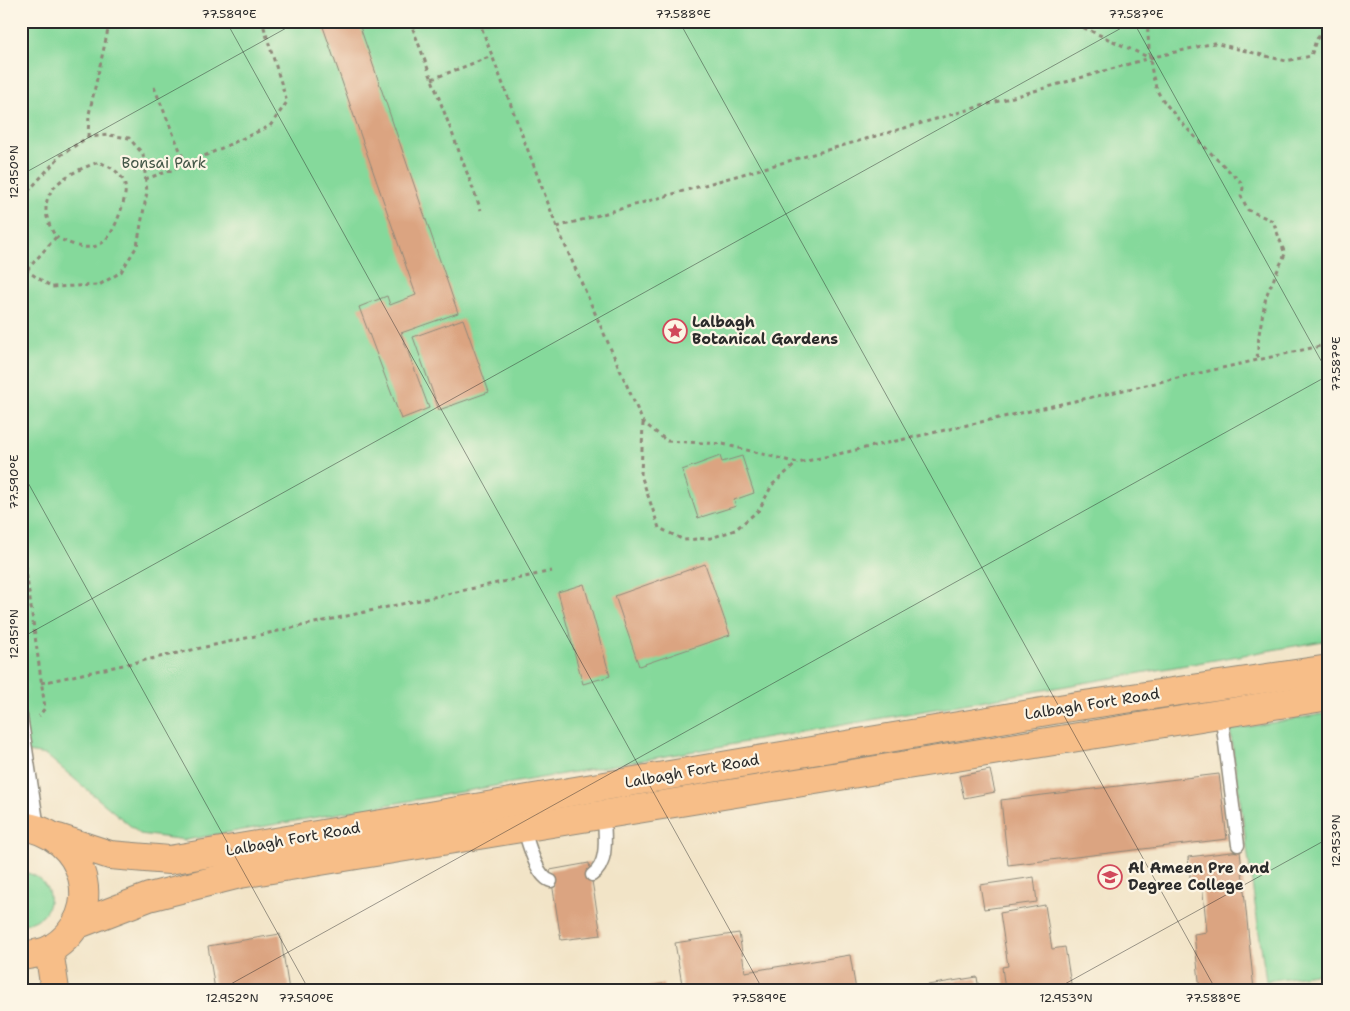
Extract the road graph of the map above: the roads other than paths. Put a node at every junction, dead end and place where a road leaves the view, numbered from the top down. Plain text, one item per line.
1 (1329, 669) edge
2 (1329, 696) edge
3 (1220, 712) junction
4 (21, 716) edge
5 (604, 814) junction
6 (522, 827) junction
7 (39, 831) edge
8 (1238, 845) dead end
9 (592, 875) dead end
10 (551, 881) dead end
11 (76, 925) junction
12 (49, 950) junction
13 (21, 956) edge
14 (55, 990) edge

1 - 7 main road, Lalbagh Fort Road
2 - 3 main road, Lalbagh Fort Road
3 - 5 main road, Lalbagh Fort Road
3 - 8 lane
4 - 7 lane
5 - 6 main road, Lalbagh Fort Road
5 - 9 lane
6 - 10 lane
6 - 11 main road, Lalbagh Fort Road
7 - 11 main road
11 - 12 main road
12 - 13 main road
12 - 14 main road

